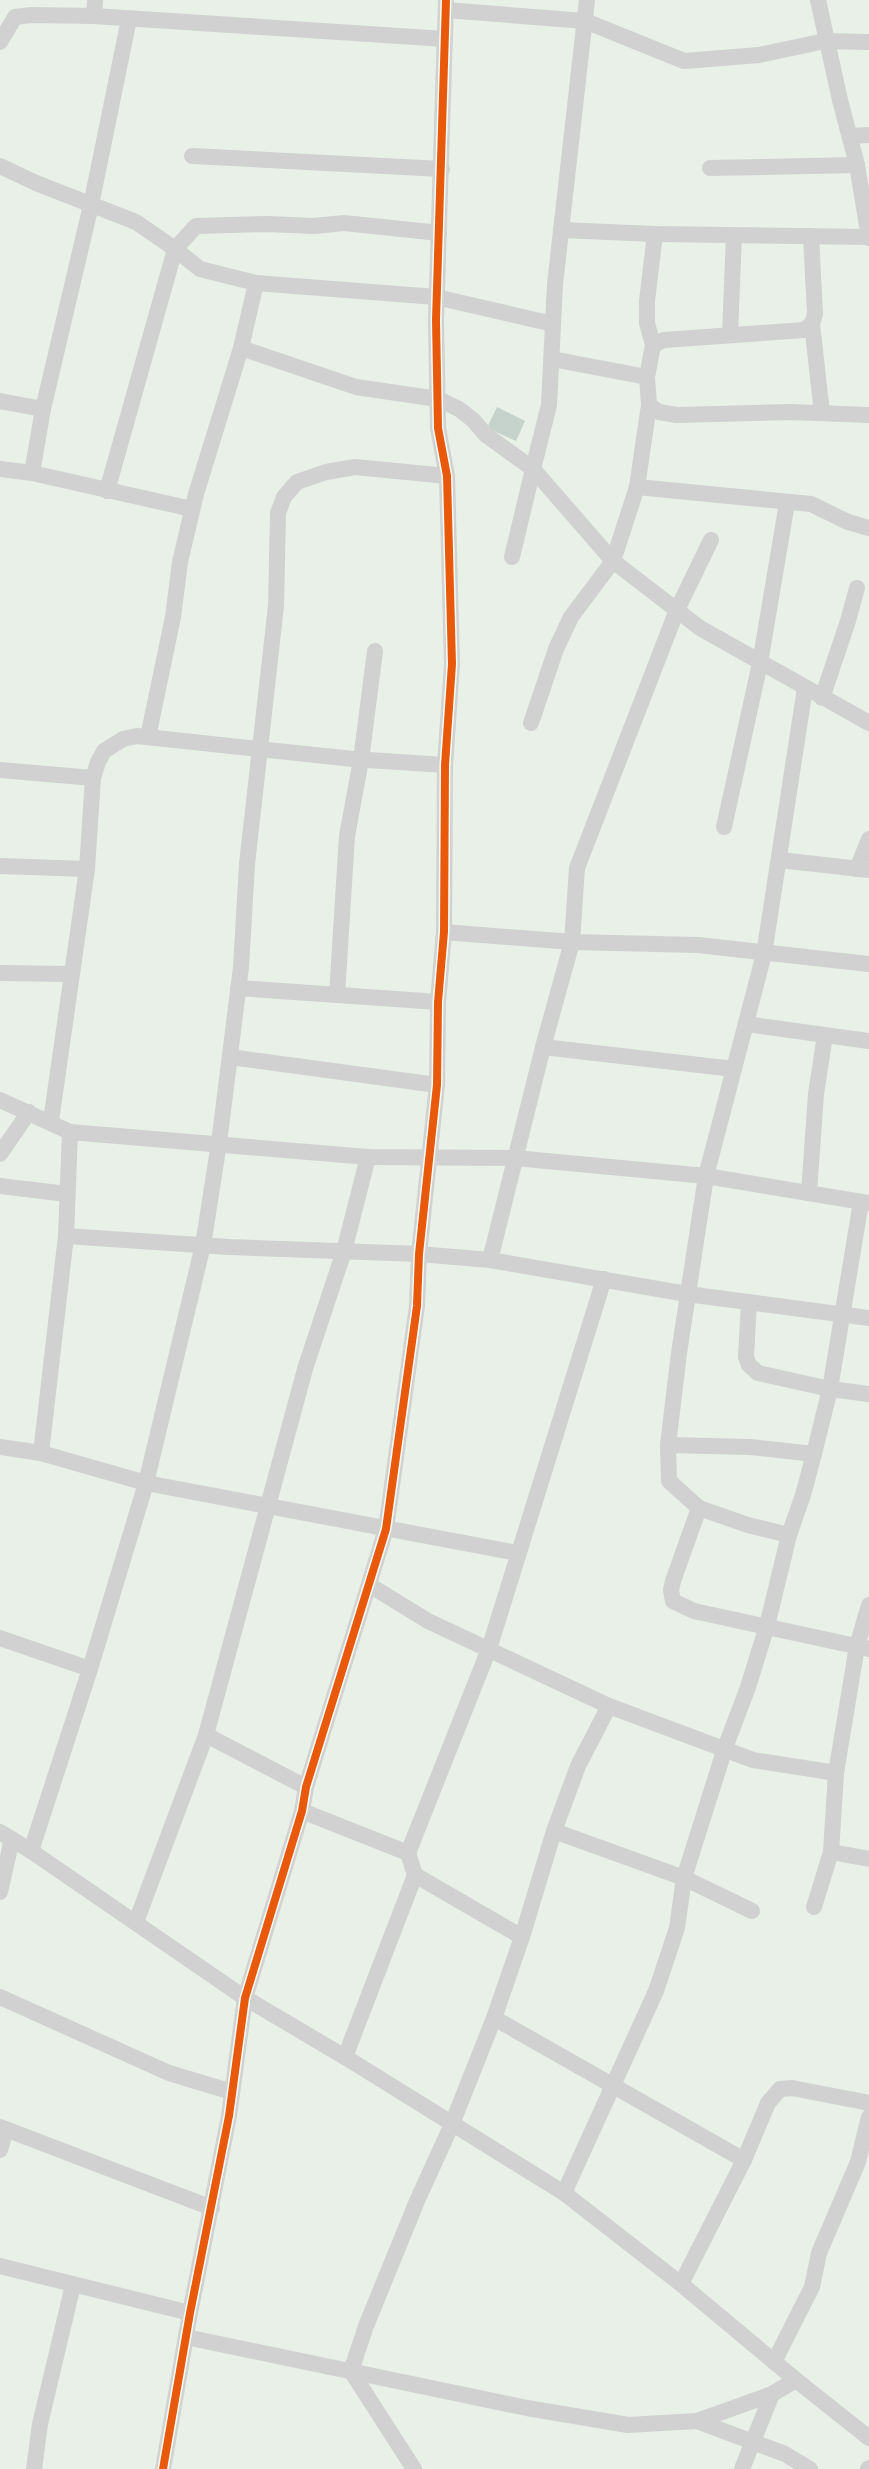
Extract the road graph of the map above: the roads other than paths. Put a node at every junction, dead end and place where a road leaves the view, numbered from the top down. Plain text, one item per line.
1 (587, 0) edge
2 (818, 0) edge
3 (446, 5) edge
4 (94, 8) edge
5 (129, 20) junction
6 (585, 21) junction
7 (445, 39) junction
8 (825, 41) junction
9 (0, 42) edge
10 (869, 42) edge
11 (869, 135) edge
12 (851, 136) junction
13 (192, 156) dead end
14 (857, 165) junction
15 (0, 166) edge
16 (710, 168) dead end
17 (442, 169) junction
18 (91, 206) junction
19 (561, 230) junction
20 (439, 233) junction
21 (655, 234) junction
22 (734, 235) junction
23 (811, 236) junction
24 (869, 237) edge
25 (175, 249) junction
26 (256, 283) junction
27 (436, 297) junction
28 (553, 324) junction
29 (812, 324) junction
30 (730, 335) junction
31 (653, 345) junction
32 (241, 348) junction
33 (552, 359) junction
34 (647, 377) junction
35 (438, 399) junction
36 (0, 401) edge
37 (649, 405) junction
38 (43, 409) junction
39 (822, 413) junction
40 (869, 415) edge
41 (0, 469) edge
42 (533, 469) junction
43 (33, 473) junction
44 (447, 476) junction
45 (637, 487) junction
46 (106, 490) junction
47 (787, 503) junction
48 (192, 509) junction
49 (869, 528) edge
50 (711, 540) dead end
51 (512, 557) dead end
52 (613, 561) junction
53 (857, 588) dead end
54 (677, 610) junction
55 (375, 651) dead end
56 (760, 663) junction
57 (805, 688) junction
58 (822, 698) junction
59 (531, 723) dead end
60 (869, 723) edge
61 (148, 737) junction
62 (261, 750) junction
63 (361, 760) junction
64 (445, 765) junction
65 (0, 770) edge
66 (93, 778) junction
67 (724, 827) dead end
68 (869, 839) edge
69 (780, 860) junction
70 (0, 866) edge
71 (87, 869) junction
72 (863, 870) edge
73 (444, 932) junction
74 (572, 942) junction
75 (764, 954) junction
76 (869, 964) edge
77 (0, 973) edge
78 (71, 974) junction
79 (238, 988) junction
80 (337, 995) junction
81 (438, 1002) junction
82 (746, 1024) junction
83 (825, 1035) junction
84 (869, 1041) edge
85 (543, 1047) junction
86 (230, 1057) junction
87 (734, 1069) junction
88 (437, 1085) junction
89 (0, 1100) edge
90 (29, 1112) junction
91 (51, 1121) junction
92 (70, 1132) junction
93 (219, 1143) junction
94 (0, 1154) edge
95 (368, 1157) junction
96 (429, 1158) junction
97 (515, 1158) junction
98 (706, 1176) junction
99 (0, 1186) edge
100 (809, 1192) junction
101 (67, 1194) junction
102 (865, 1203) edge
103 (66, 1236) junction
104 (203, 1245) junction
105 (344, 1251) junction
106 (419, 1254) junction
107 (490, 1260) junction
108 (604, 1279) junction
109 (687, 1294) junction
110 (748, 1302) junction
111 (842, 1314) junction
112 (869, 1318) edge
113 (830, 1389) junction
114 (869, 1394) edge
115 (668, 1445) junction
116 (0, 1447) edge
117 (41, 1453) junction
118 (814, 1454) junction
119 (146, 1483) junction
120 (269, 1505) junction
121 (699, 1508) junction
122 (386, 1529) junction
123 (789, 1534) junction
124 (517, 1553) junction
125 (370, 1586) junction
126 (869, 1605) edge
127 (766, 1626) junction
128 (0, 1638) edge
129 (863, 1647) edge
130 (489, 1649) junction
131 (90, 1670) junction
132 (609, 1706) junction
133 (206, 1735) junction
134 (724, 1748) junction
135 (837, 1773) junction
136 (306, 1787) junction
137 (302, 1811) junction
138 (554, 1831) junction
139 (6, 1835) edge
140 (32, 1851) junction
141 (831, 1852) junction
142 (408, 1854) junction
143 (869, 1859) edge
144 (415, 1875) junction
145 (684, 1878) junction
146 (0, 1892) edge
147 (814, 1907) dead end
148 (752, 1911) dead end
149 (136, 1922) junction
150 (522, 1937) junction
151 (0, 1997) edge
152 (245, 1998) junction
153 (494, 2018) junction
154 (345, 2056) junction
155 (614, 2087) junction
156 (232, 2092) junction
157 (869, 2103) edge
158 (869, 2117) edge
159 (452, 2124) junction
160 (3, 2128) edge
161 (0, 2150) edge
162 (744, 2160) junction
163 (564, 2193) junction
164 (212, 2208) junction
165 (0, 2266) edge
166 (681, 2284) junction
167 (73, 2285) junction
168 (190, 2313) junction
169 (186, 2337) junction
170 (774, 2362) junction
171 (351, 2371) junction
172 (795, 2380) junction
173 (772, 2394) junction
174 (697, 2421) junction
175 (869, 2438) edge
176 (752, 2442) junction
177 (34, 2469) edge
178 (163, 2469) edge
179 (414, 2469) edge
180 (742, 2469) edge
181 (810, 2469) edge

1 - 6 street
2 - 8 street
3 - 6 street
3 - 7 street
4 - 5 street
4 - 9 street
5 - 7 street
5 - 18 street
6 - 8 street
6 - 19 street
7 - 17 street
8 - 10 street
8 - 12 street
11 - 12 street
12 - 14 street
13 - 17 street
14 - 16 street
14 - 24 street
15 - 18 street
17 - 20 street
18 - 25 street
18 - 38 street
19 - 21 street
19 - 28 street
20 - 25 street
20 - 27 street
21 - 22 street
21 - 31 street
22 - 23 street
22 - 30 street
23 - 24 street
23 - 29 street
25 - 26 street
25 - 46 street
26 - 27 street
26 - 32 street
27 - 28 street
27 - 35 street
28 - 33 street
29 - 30 street
29 - 39 street
30 - 31 street
31 - 34 street
32 - 35 street
32 - 48 street
33 - 34 street
33 - 42 street
34 - 37 street
35 - 42 street
35 - 44 street
36 - 38 street
37 - 39 street
37 - 45 street
38 - 43 street
39 - 40 street
41 - 43 street
42 - 51 street
42 - 52 street
43 - 46 street
44 - 62 street
44 - 64 street
45 - 47 street
45 - 52 street
46 - 48 street
47 - 49 street
47 - 56 street
48 - 61 street
50 - 54 street
52 - 54 street
52 - 59 street
53 - 58 street
54 - 56 street
54 - 74 street
55 - 63 street
56 - 57 street
56 - 67 street
57 - 58 street
57 - 69 street
58 - 60 street
61 - 62 street
61 - 66 street
62 - 63 street
62 - 79 street
63 - 64 street
63 - 80 street
64 - 73 street
65 - 66 street
66 - 71 street
68 - 72 street
69 - 72 street
69 - 75 street
70 - 71 street
71 - 78 street
73 - 74 street
73 - 81 street
74 - 75 street
74 - 85 street
75 - 76 street
75 - 82 street
77 - 78 street
78 - 91 street
79 - 80 street
79 - 86 street
80 - 81 street
81 - 88 street
82 - 83 street
82 - 87 street
83 - 84 street
83 - 100 street
85 - 87 street
85 - 97 street
86 - 88 street
86 - 93 street
87 - 98 street
88 - 96 street
89 - 90 street
90 - 91 street
90 - 94 street
91 - 92 street
92 - 93 street
92 - 101 street
93 - 95 street
93 - 104 street
95 - 96 street
95 - 105 street
96 - 97 street
96 - 106 street
97 - 98 street
97 - 107 street
98 - 100 street
98 - 109 street
99 - 101 street
100 - 102 street
101 - 103 street
102 - 111 street
103 - 104 street
103 - 117 street
104 - 105 street
104 - 119 street
105 - 106 street
105 - 120 street
106 - 107 street
106 - 122 street
107 - 108 street
108 - 109 street
108 - 124 street
109 - 110 street
109 - 115 street
110 - 111 street
110 - 113 street
111 - 112 street
111 - 113 street
113 - 114 street
113 - 118 street
115 - 118 street
115 - 121 street
116 - 117 street
117 - 119 street
118 - 123 street
119 - 120 street
119 - 131 street
120 - 122 street
120 - 133 street
121 - 123 street
121 - 127 street
122 - 124 street
122 - 125 street
123 - 127 street
124 - 130 street
125 - 130 street
125 - 136 street
126 - 129 street
127 - 129 street
127 - 134 street
128 - 131 street
129 - 135 street
130 - 132 street
130 - 142 street
131 - 140 street
132 - 134 street
132 - 138 street
133 - 136 street
133 - 149 street
134 - 135 street
134 - 145 street
135 - 141 street
136 - 137 street
137 - 142 street
137 - 152 street
138 - 145 street
138 - 150 street
139 - 140 street
139 - 146 street
140 - 149 street
141 - 143 street
141 - 147 street
142 - 144 street
144 - 150 street
144 - 154 street
145 - 148 street
145 - 155 street
149 - 152 street
150 - 153 street
151 - 156 street
152 - 154 street
152 - 156 street
153 - 155 street
153 - 159 street
154 - 159 street
155 - 162 street
155 - 163 street
156 - 164 street
157 - 162 street
158 - 170 street
159 - 163 street
159 - 171 street
160 - 161 street
160 - 164 street
162 - 166 street
163 - 166 street
164 - 168 street
165 - 167 street
166 - 170 street
167 - 168 street
167 - 177 street
168 - 169 street
169 - 171 street
169 - 178 street
170 - 172 street
171 - 174 street
171 - 179 street
172 - 173 street
172 - 175 street
173 - 174 street
173 - 176 street
174 - 176 street
176 - 180 street
176 - 181 street

